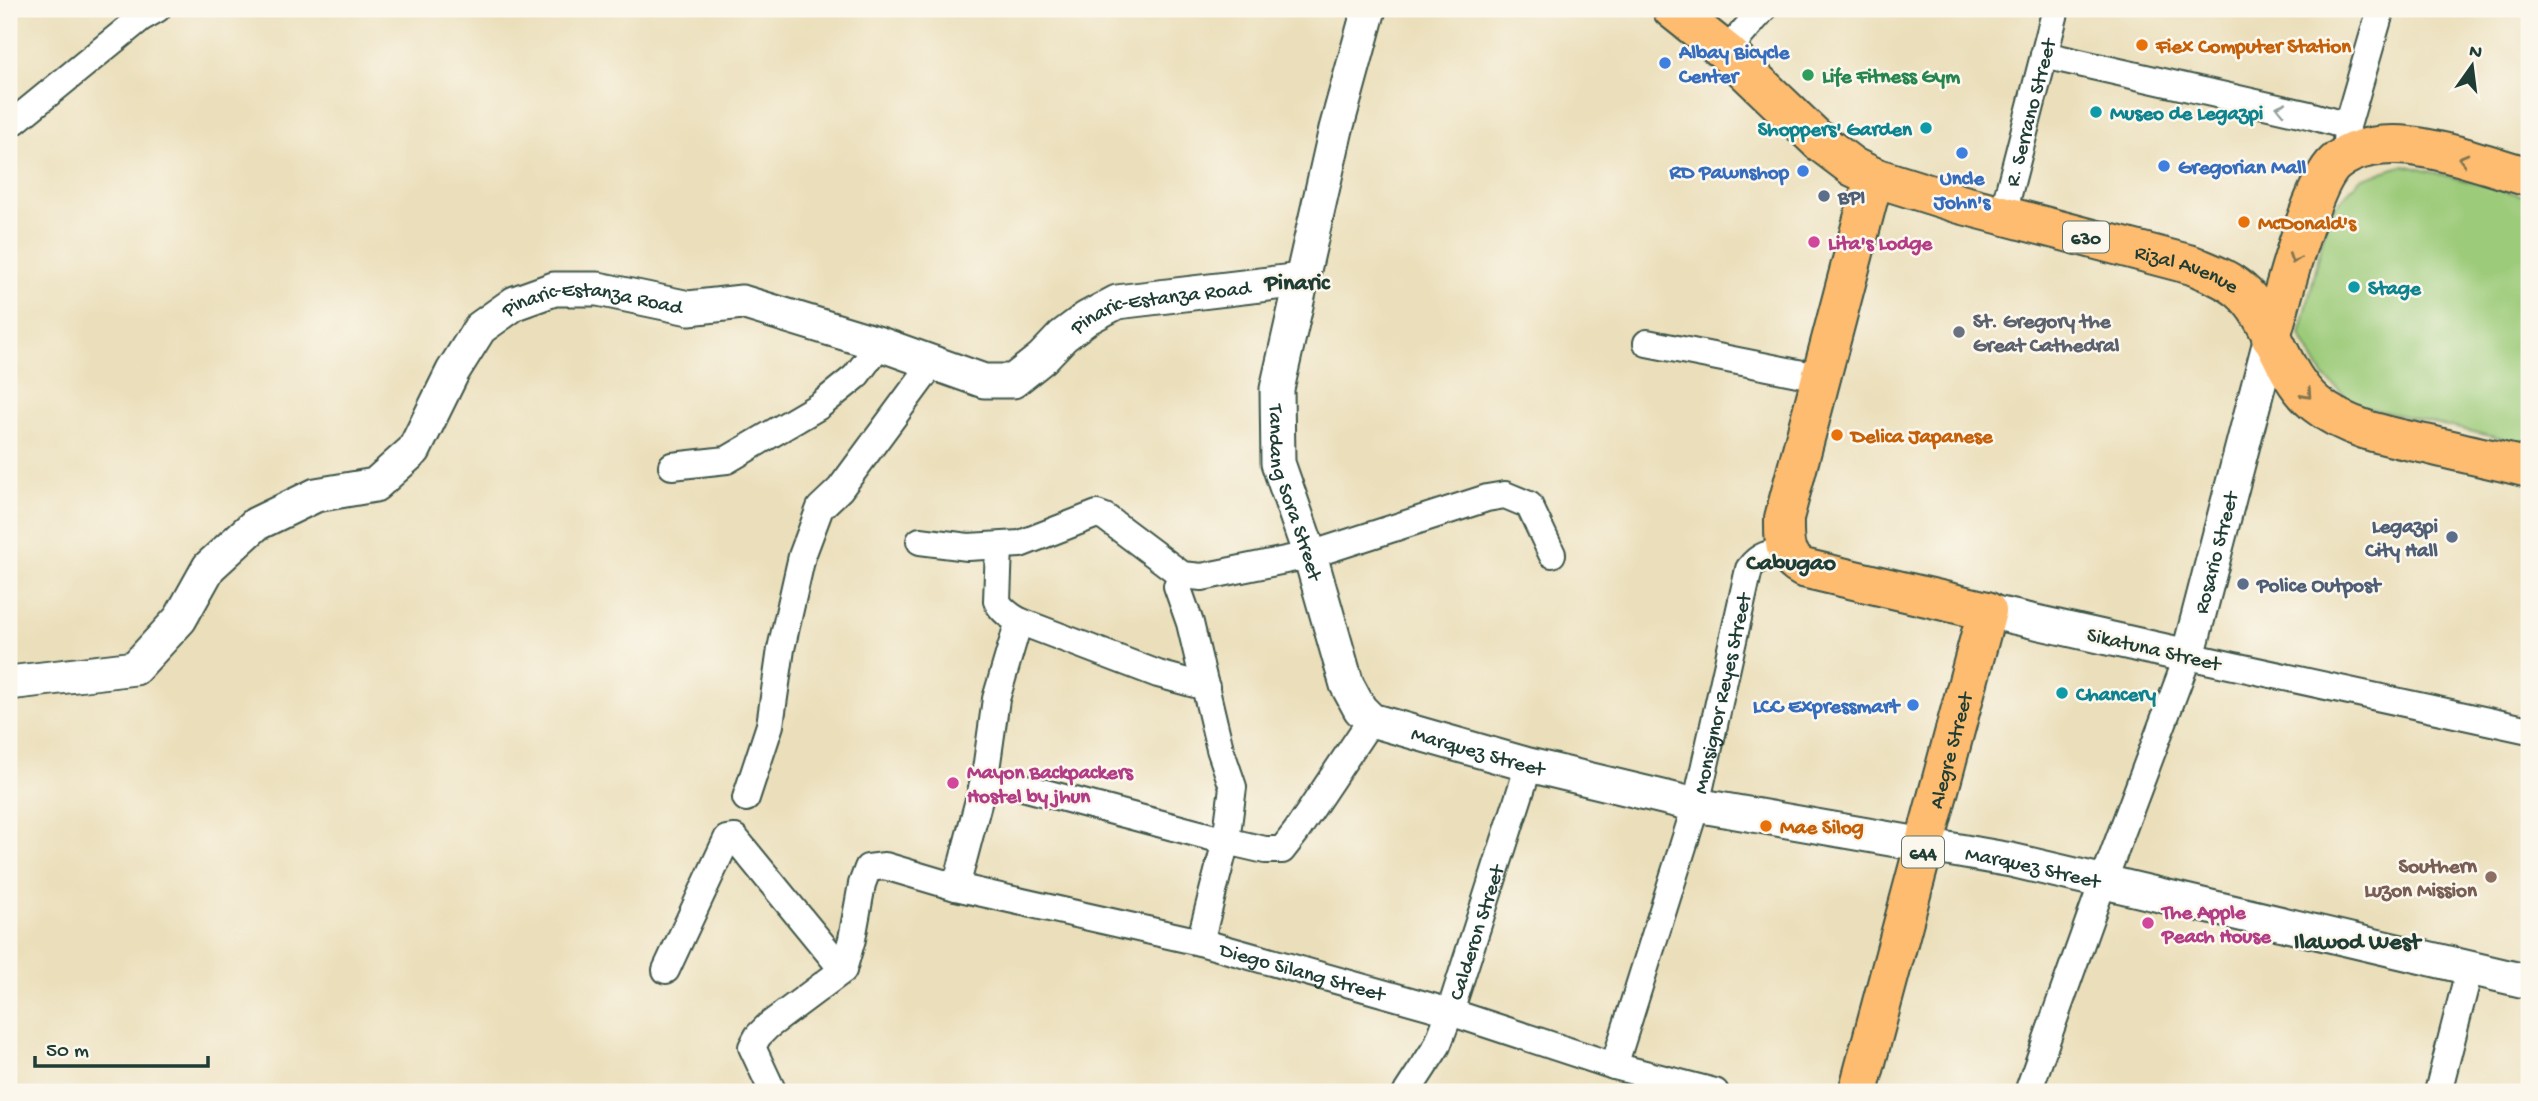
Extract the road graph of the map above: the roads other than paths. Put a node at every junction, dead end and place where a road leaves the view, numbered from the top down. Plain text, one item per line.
1 (157, 9) edge
2 (1369, 9) edge
3 (1672, 9) edge
4 (1762, 9) edge
5 (2056, 9) edge
6 (2381, 9) edge
7 (1726, 52) junction
8 (2044, 55) junction
9 (15, 121) dead end
10 (2346, 141) junction
11 (1874, 177) junction
12 (2529, 177) edge
13 (2003, 214) junction
14 (1301, 280) junction
15 (2271, 337) junction
16 (1647, 343) dead end
17 (880, 344) junction
18 (933, 363) junction
19 (1823, 378) junction
20 (672, 466) dead end
21 (2529, 468) edge
22 (920, 541) dead end
23 (999, 546) junction
24 (1786, 552) junction
25 (1552, 554) dead end
26 (1310, 555) junction
27 (1181, 575) junction
28 (1987, 611) junction
29 (1019, 621) junction
30 (2188, 656) junction
31 (9, 683) edge
32 (1206, 687) junction
33 (1371, 720) junction
34 (2529, 730) edge
35 (1529, 765) junction
36 (985, 777) junction
37 (746, 798) dead end
38 (1696, 805) junction
39 (1226, 841) junction
40 (1925, 846) junction
41 (2103, 882) junction
42 (956, 887) junction
43 (1199, 942) junction
44 (2470, 967) junction
45 (843, 970) junction
46 (666, 971) dead end
47 (2529, 982) edge
48 (1450, 1012) junction
49 (1614, 1066) junction
50 (773, 1092) edge
51 (1407, 1092) edge
52 (1715, 1092) edge
53 (1858, 1092) edge
54 (2028, 1092) edge
55 (2438, 1092) edge

1 - 9 street
2 - 14 street, Tandang Sora Street
3 - 7 main road, Rizal Avenue / 630
4 - 7 street
5 - 8 street, R. Serrano Street
6 - 10 street, Rosario Street
7 - 11 main road, Rizal Avenue / 630
10 -> 8 street
8 - 13 street, R. Serrano Street
12 -> 10 main road
10 -> 15 main road, Rosario Street
11 - 13 main road, Rizal Avenue / 630
11 - 19 main road
13 - 15 main road, Rizal Avenue / 630
14 - 18 street, Pinaric-Estanza Road
14 - 26 street, Tandang Sora Street
15 -> 21 main road, Rizal Avenue / 630
15 - 30 street, Rosario Street
16 - 19 street
17 - 18 street, Pinaric-Estanza Road
17 - 20 street
17 - 31 street, Pinaric-Estanza Road
18 - 37 street
19 - 24 main road
22 - 23 street
23 - 27 street
23 - 29 street
24 - 28 main road, Sikatuna Street
24 - 38 street, Monsignor Reyes Street
25 - 26 street
26 - 27 street
26 - 33 street, Tandang Sora Street
27 - 32 street
28 - 30 street, Sikatuna Street
28 - 40 main road, Alegre Street / 644
29 - 32 street
29 - 36 street
30 - 34 street, Sikatuna Street
30 - 41 street, Rosario Street
32 - 39 street
33 - 35 street, Marquez Street
33 - 39 street
35 - 38 street, Marquez Street
35 - 48 street, Calderon Street
36 - 39 street
36 - 42 street
38 - 40 street, Marquez Street
38 - 49 street, Monsignor Reyes Street
39 - 43 street
40 - 41 street, Marquez Street
40 - 53 main road, Alegre Street / 644
41 - 44 street, Marquez Street
41 - 54 street, Rosario Street
42 - 43 street, Diego Silang Street
42 - 45 street, Diego Silang Street
43 - 48 street, Diego Silang Street
44 - 47 street, Marquez Street
44 - 55 street
45 - 46 street
45 - 50 street
48 - 49 street, Diego Silang Street
48 - 51 street, Calderon Street
49 - 52 street, Diego Silang Street

